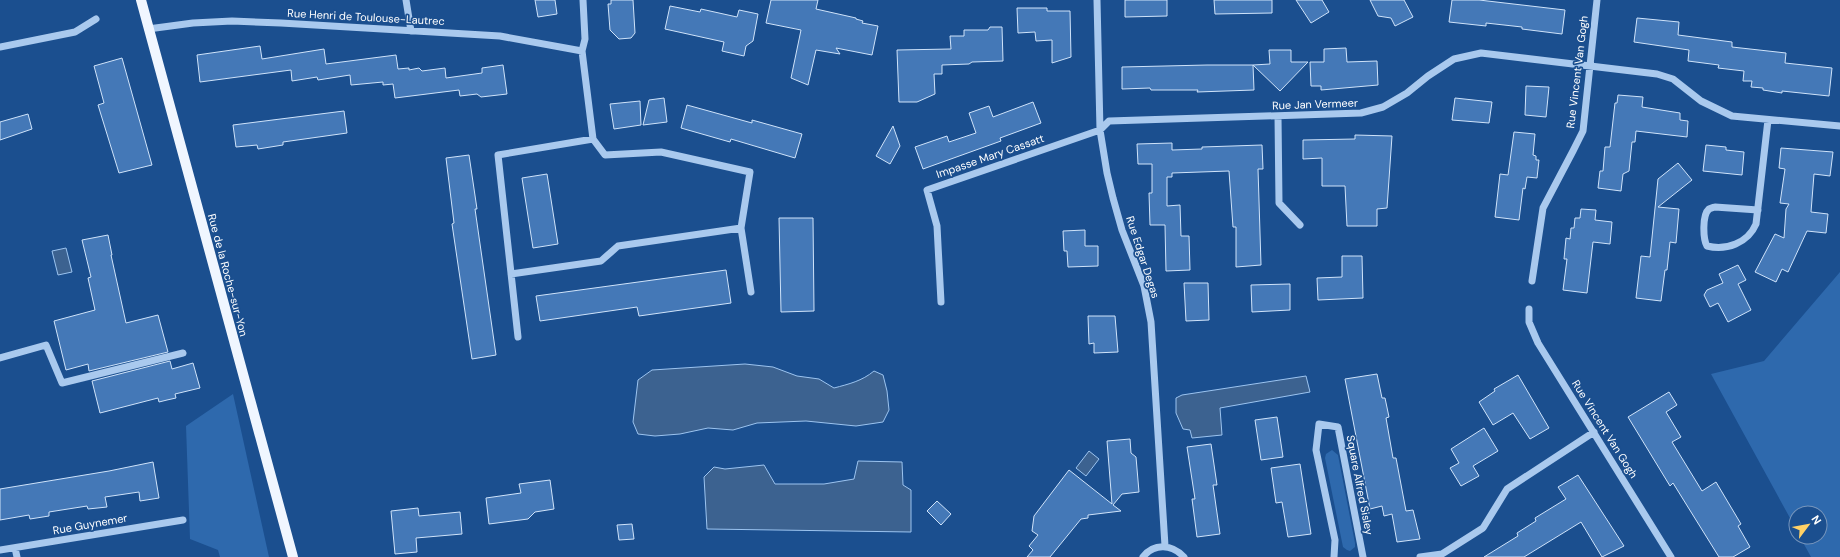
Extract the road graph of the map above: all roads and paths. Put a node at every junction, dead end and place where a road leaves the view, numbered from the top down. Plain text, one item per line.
1 (141, 0) edge
2 (406, 0) edge
3 (584, 0) edge
4 (1097, 0) edge
5 (1597, 0) edge
6 (96, 19) dead end
7 (148, 29) junction
8 (410, 31) junction
9 (0, 47) edge
10 (582, 51) junction
11 (1590, 65) junction
12 (1278, 116) junction
13 (1768, 120) junction
14 (1840, 126) edge
15 (1100, 130) junction
16 (593, 139) junction
17 (1758, 210) junction
18 (1300, 225) dead end
19 (741, 228) junction
20 (511, 274) junction
21 (1532, 281) dead end
22 (751, 292) dead end
23 (942, 302) dead end
24 (1529, 309) dead end
25 (518, 337) dead end
26 (182, 353) dead end
27 (0, 358) edge
28 (1594, 432) junction
29 (183, 520) dead end
30 (1165, 546) junction
31 (15, 548) junction
32 (0, 550) edge
33 (17, 557) edge
34 (293, 557) edge
35 (1143, 557) edge
36 (1184, 557) edge
37 (1334, 557) edge
38 (1363, 557) edge
39 (1420, 557) edge
40 (1671, 557) edge

1 - 7 main road, Rue de la Roche-sur-Yon
2 - 8 street
3 - 10 street
4 - 15 street, Rue Edgar Degas
5 - 11 street, Rue Vincent Van Gogh
6 - 9 street
7 - 8 street, Rue Henri de Toulouse-Lautrec
7 - 34 main road, Rue de la Roche-sur-Yon
8 - 10 street, Rue Henri de Toulouse-Lautrec
10 - 16 street
11 - 12 street, Rue Jan Vermeer
11 - 13 street, Rue Jan Vermeer
11 - 21 street, Rue Vincent Van Gogh
12 - 15 street, Rue Jan Vermeer
12 - 18 street
13 - 14 street, Rue Jan Vermeer
13 - 17 street
15 - 23 street, Impasse Mary Cassatt
15 - 30 street, Rue Edgar Degas
16 - 19 street
16 - 20 street
17 - 17 street
19 - 20 street
19 - 22 street
20 - 25 street
24 - 28 street, Rue Vincent Van Gogh
26 - 27 street
28 - 39 street
28 - 40 street, Rue Vincent Van Gogh
29 - 31 street, Rue Guynemer
30 - 35 street
30 - 36 street
31 - 32 street, Rue Guynemer
31 - 33 street
37 - 38 street, Square Alfred Sisley

